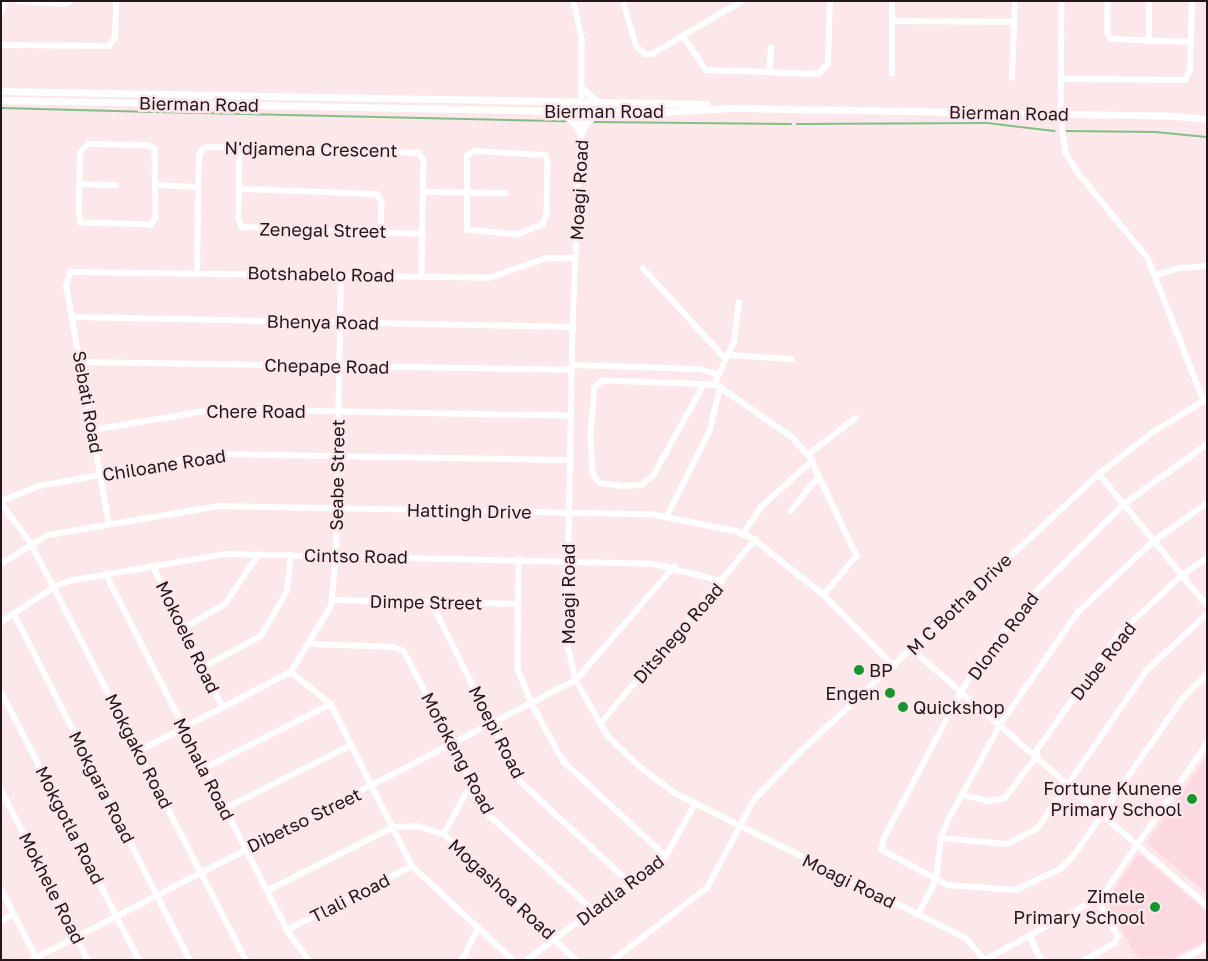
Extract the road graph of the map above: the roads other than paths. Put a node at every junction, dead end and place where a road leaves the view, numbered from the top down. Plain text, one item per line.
1 (6, 1) edge
2 (17, 1) edge
3 (70, 1) edge
4 (116, 1) edge
5 (574, 1) edge
6 (623, 1) edge
7 (742, 1) edge
8 (830, 1) edge
9 (892, 1) edge
10 (1015, 1) edge
11 (1062, 1) edge
12 (1108, 1) edge
13 (1149, 1) edge
14 (1192, 1) edge
15 (1, 13) edge
16 (892, 21) junction
17 (1015, 22) junction
18 (684, 37) junction
19 (1149, 42) junction
20 (1190, 42) junction
21 (1, 45) edge
22 (771, 48) dead end
23 (769, 73) junction
24 (892, 74) dead end
25 (1012, 78) dead end
26 (1061, 79) junction
27 (582, 88) junction
28 (1, 91) edge
29 (1, 100) edge
30 (582, 102) junction
31 (598, 103) junction
32 (563, 111) junction
33 (582, 111) junction
34 (603, 112) junction
35 (1061, 112) junction
36 (1207, 117) edge
37 (581, 133) junction
38 (240, 148) junction
39 (80, 184) junction
40 (116, 185) dead end
41 (156, 185) junction
42 (197, 187) junction
43 (240, 189) junction
44 (424, 192) junction
45 (466, 192) junction
46 (506, 193) dead end
47 (381, 232) junction
48 (423, 234) junction
49 (576, 258) junction
50 (1207, 266) edge
51 (643, 268) dead end
52 (197, 272) junction
53 (341, 275) junction
54 (1156, 275) junction
55 (422, 276) junction
56 (66, 279) joint
57 (739, 303) dead end
58 (72, 317) junction
59 (340, 322) junction
60 (573, 327) junction
61 (727, 357) junction
62 (792, 359) dead end
63 (81, 362) junction
64 (339, 366) junction
65 (572, 368) junction
66 (718, 374) junction
67 (704, 384) junction
68 (717, 386) junction
69 (1205, 400) edge
70 (338, 411) junction
71 (571, 416) junction
72 (856, 418) dead end
73 (92, 430) junction
74 (1207, 446) edge
75 (809, 454) junction
76 (338, 455) junction
77 (570, 460) junction
78 (812, 461) junction
79 (100, 474) junction
80 (1099, 474) junction
81 (818, 477) junction
82 (1, 502) edge
83 (1207, 503) edge
84 (1124, 504) junction
85 (336, 508) junction
86 (791, 510) dead end
87 (568, 512) junction
88 (667, 516) junction
89 (109, 525) junction
90 (743, 534) junction
91 (755, 540) junction
92 (1154, 541) junction
93 (31, 543) junction
94 (259, 554) junction
95 (291, 555) junction
96 (336, 556) junction
97 (1207, 558) edge
98 (519, 559) junction
99 (568, 560) junction
100 (1, 564) edge
101 (153, 566) junction
102 (674, 567) junction
103 (106, 574) junction
104 (1182, 575) junction
105 (722, 581) junction
106 (54, 587) junction
107 (824, 595) junction
108 (333, 600) junction
109 (432, 603) junction
110 (519, 604) junction
111 (1207, 605) edge
112 (14, 613) junction
113 (1207, 614) edge
114 (1, 622) edge
115 (184, 628) junction
116 (309, 644) junction
117 (912, 649) junction
118 (894, 666) junction
119 (204, 667) junction
120 (291, 672) junction
121 (1207, 674) edge
122 (576, 680) junction
123 (1, 691) edge
124 (962, 691) junction
125 (331, 704) junction
126 (532, 704) junction
127 (223, 707) junction
128 (600, 724) junction
129 (492, 725) junction
130 (1000, 725) junction
131 (183, 728) junction
132 (1207, 744) edge
133 (351, 745) junction
134 (451, 745) junction
135 (139, 751) junction
136 (1035, 755) junction
137 (205, 768) junction
138 (471, 784) junction
139 (1069, 784) junction
140 (372, 786) junction
141 (1, 789) edge
142 (962, 795) junction
143 (695, 804) junction
144 (224, 808) junction
145 (1102, 814) junction
146 (740, 825) junction
147 (393, 827) junction
148 (444, 834) junction
149 (941, 838) junction
150 (1138, 845) junction
151 (245, 849) junction
152 (666, 856) junction
153 (412, 866) junction
154 (201, 873) junction
155 (936, 880) junction
156 (630, 883) junction
157 (1, 889) edge
158 (267, 891) junction
159 (156, 895) junction
160 (1098, 900) junction
161 (1207, 905) edge
162 (593, 910) junction
163 (14, 914) junction
164 (918, 915) junction
165 (116, 916) junction
166 (1, 921) edge
167 (478, 928) junction
168 (287, 930) junction
169 (76, 936) junction
170 (1030, 936) junction
171 (556, 939) junction
172 (1207, 946) edge
173 (35, 959) edge
174 (88, 960) edge
175 (139, 960) edge
176 (190, 960) edge
177 (246, 960) edge
178 (309, 960) edge
179 (462, 960) edge
180 (513, 960) edge
181 (527, 960) edge
182 (576, 960) edge
183 (613, 960) edge
184 (986, 960) edge
185 (1042, 960) edge
186 (1085, 960) edge
187 (1181, 960) edge

1 - 15 street
2 - 3 street
4 - 21 street
5 - 27 street, Moagi Road
6 - 18 street
7 - 18 street
8 - 23 street
9 - 16 street
10 - 17 street
11 - 26 street
12 - 19 street
13 - 19 street
14 - 20 street
16 - 17 street
16 - 24 street
17 - 25 street
18 - 23 street
19 - 20 street
20 - 26 street
22 - 23 street
26 - 35 street
27 - 30 street, Moagi Road
27 - 31 main road
28 - 30 main road, Bierman Road
29 - 32 main road, Bierman Road
30 - 31 main road, Bierman Road
30 - 33 street, Moagi Road
31 - 35 main road, Bierman Road
32 - 33 main road, Bierman Road
32 - 37 main road
33 - 34 main road, Bierman Road
33 - 37 street, Moagi Road
34 - 35 main road, Bierman Road
34 - 37 main road
35 - 36 main road, Bierman Road
35 - 54 street
37 - 49 street, Moagi Road
38 - 42 street, N'djamena Crescent
38 - 43 street, Zenegal Street
38 - 44 street, N'djamena Crescent
39 - 40 street
39 - 41 street
39 - 41 street
41 - 42 street
42 - 52 street, N'djamena Crescent
43 - 47 street
43 - 47 street, Zenegal Street
44 - 45 street
44 - 48 street, N'djamena Crescent
45 - 45 street
45 - 46 street
47 - 48 street, Zenegal Street
48 - 55 street, N'djamena Crescent
49 - 55 street, Botshabelo Road
49 - 60 street, Moagi Road
50 - 54 street
51 - 61 street
52 - 53 street, Botshabelo Road
52 - 56 street, Botshabelo Road
53 - 55 street, Botshabelo Road
53 - 59 street, Seabe Street
54 - 69 street
56 - 58 street, Sebati Road
57 - 61 street
58 - 59 street, Bhenya Road
58 - 63 street, Sebati Road
59 - 60 street, Bhenya Road
59 - 64 street, Seabe Street
60 - 65 street, Moagi Road
61 - 62 street
61 - 66 street
63 - 64 street, Chepape Road
63 - 73 street, Sebati Road
64 - 65 street, Chepape Road
64 - 70 street, Seabe Street
65 - 66 street, Chepape Road
65 - 71 street, Moagi Road
66 - 68 street
67 - 67 street
67 - 68 street
68 - 75 street
68 - 88 street
69 - 80 street, M C Botha Drive
70 - 71 street, Chere Road
70 - 73 street, Chere Road
70 - 76 street, Seabe Street
71 - 77 street, Moagi Road
72 - 75 street
73 - 79 street, Sebati Road
74 - 84 street, Dlomo Road
75 - 78 street
76 - 77 street, Chiloane Road
76 - 79 street, Chiloane Road
76 - 85 street, Seabe Street
77 - 87 street, Moagi Road
78 - 81 street
78 - 90 street
79 - 82 street, Chiloane Road
79 - 89 street, Sebati Road
80 - 84 street
80 - 117 street, M C Botha Drive
81 - 86 street
81 - 107 street
82 - 93 street, Mokgako Road
83 - 92 street
84 - 92 street
84 - 124 street, Dlomo Road
85 - 87 street, Hattingh Drive
85 - 89 street, Hattingh Drive
85 - 96 street, Seabe Street
87 - 88 street, Hattingh Drive
87 - 99 street, Moagi Road
88 - 90 street, Hattingh Drive
89 - 93 street, Hattingh Drive
90 - 91 street, Hattingh Drive
91 - 105 street, Ditshego Road
91 - 107 street, Hattingh Drive
92 - 104 street
92 - 130 street
93 - 100 street, Hattingh Drive
93 - 106 street, Mokgako Road
94 - 95 street, Cintso Road
94 - 101 street, Cintso Road
94 - 115 street
95 - 96 street, Cintso Road
95 - 119 street
96 - 98 street, Cintso Road
96 - 108 street, Seabe Street
97 - 104 street, Dube Road
98 - 99 street, Cintso Road
98 - 110 street
99 - 102 street, Cintso Road
99 - 122 street, Moagi Road
101 - 103 street, Cintso Road
101 - 115 street, Mokoele Road
102 - 105 street, Cintso Road
102 - 122 street
103 - 106 street, Cintso Road
103 - 131 street, Mohala Road
104 - 111 street
104 - 136 street, Dube Road
105 - 128 street, Ditshego Road
106 - 112 street, Cintso Road
106 - 135 street, Mokgako Road
107 - 118 street, Hattingh Drive
108 - 109 street, Dimpe Street
108 - 116 street, Seabe Street
109 - 110 street, Dimpe Street
109 - 129 street, Moepi Road
110 - 126 street
112 - 114 street, Cintso Road
112 - 159 street, Mokgara Road
113 - 139 street
115 - 119 street, Mokoele Road
116 - 120 street, Seabe Street
116 - 134 street, Mofokeng Road
117 - 118 street, M C Botha Drive
117 - 124 street
118 - 146 street, M C Botha Drive
119 - 127 street, Mokoele Road
120 - 125 street
120 - 127 street
121 - 145 street
122 - 126 street, Dibetso Street
122 - 128 street, Moagi Road
123 - 165 street, Mokgotla Road
124 - 130 street
124 - 155 street, Dlomo Road
125 - 133 street
125 - 137 street
126 - 129 street, Dibetso Street
126 - 152 street
127 - 131 street
128 - 143 street, Moagi Road
129 - 134 street, Dibetso Street
129 - 156 street, Moepi Road
130 - 136 street
130 - 142 street
131 - 135 street
131 - 137 street, Mohala Road
132 - 150 street
133 - 140 street
133 - 144 street
134 - 138 street, Mofokeng Road
134 - 140 street, Dibetso Street
135 - 154 street, Mokgako Road
136 - 139 street
136 - 142 street, Dube Road
137 - 144 street, Mohala Road
138 - 148 street
138 - 162 street, Mofokeng Road
139 - 145 street
139 - 149 street
140 - 147 street
140 - 151 street, Dibetso Street
141 - 169 street, Mokhele Road
142 - 149 street
143 - 146 street, Moagi Road
143 - 152 street, Dladla Road
144 - 151 street, Mohala Road
145 - 150 street
145 - 155 street
146 - 164 street, Moagi Road
146 - 183 street, M C Botha Drive
147 - 148 street, Mogashoa Road
147 - 153 street
147 - 158 street
148 - 171 street, Mogashoa Road
149 - 155 street
150 - 160 street
150 - 161 street
151 - 154 street, Dibetso Street
151 - 158 street, Mohala Road
152 - 156 street, Dladla Road
153 - 167 street
153 - 168 street, Tlali Road
154 - 159 street, Dibetso Street
154 - 177 street, Mokgako Road
155 - 164 street
156 - 162 street, Dladla Road
157 - 163 street
158 - 168 street, Mohala Road
159 - 165 street, Dibetso Street
159 - 176 street, Mokgara Road
160 - 170 street
160 - 186 street
162 - 171 street, Dladla Road
163 - 166 street
163 - 173 street
164 - 184 street, Moagi Road
165 - 169 street, Dibetso Street
165 - 175 street, Mokgotla Road
167 - 179 street
167 - 180 street
168 - 178 street, Mohala Road
169 - 173 street, Dibetso Street
169 - 174 street, Mokhele Road
170 - 184 street
170 - 185 street
171 - 181 street, Dladla Road
171 - 182 street, Mogashoa Road
172 - 187 street

